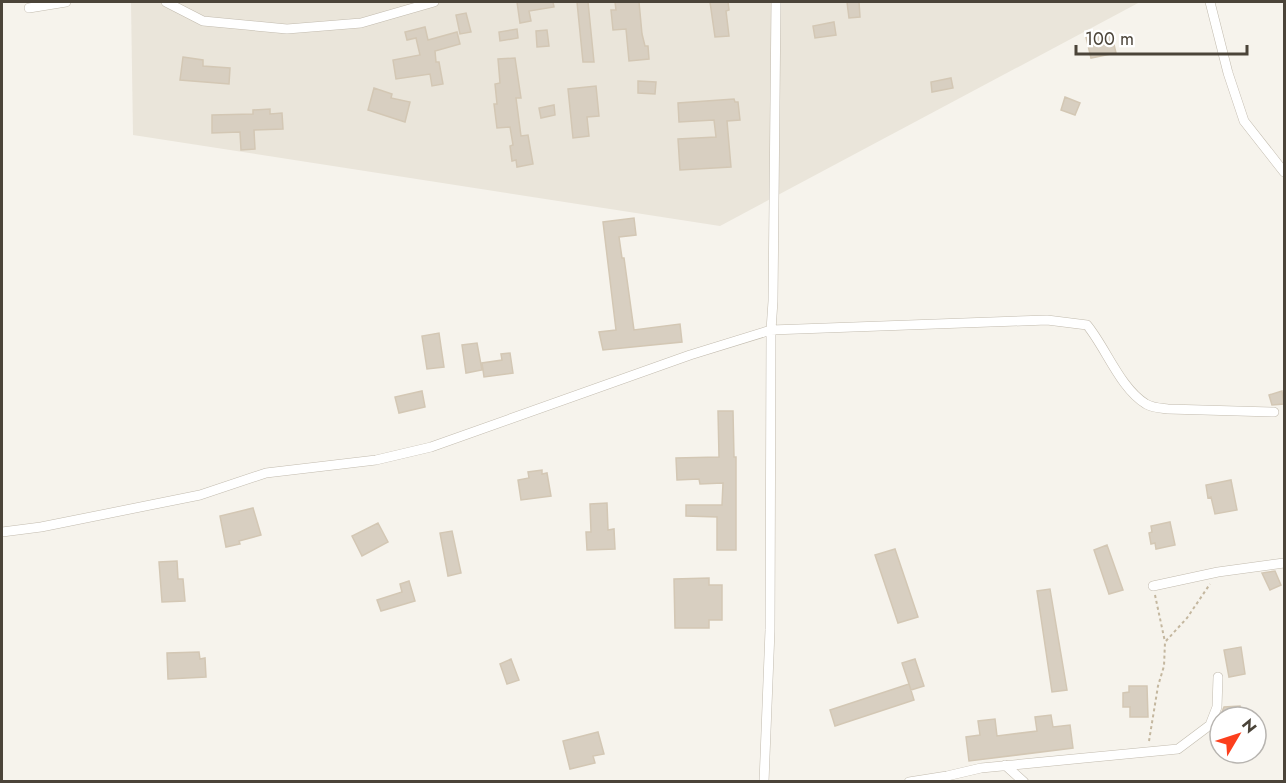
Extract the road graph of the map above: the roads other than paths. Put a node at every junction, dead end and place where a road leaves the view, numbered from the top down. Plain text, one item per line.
1 (66, 2) edge
2 (166, 2) edge
3 (434, 2) edge
4 (776, 2) edge
5 (1210, 2) edge
6 (30, 8) dead end
7 (1284, 172) edge
8 (771, 330) junction
9 (1274, 412) dead end
10 (2, 532) edge
11 (1284, 563) edge
12 (1153, 586) road end
13 (1218, 677) dead end
14 (1005, 765) junction
15 (764, 782) edge
16 (909, 782) edge
17 (1024, 782) edge

1 - 6 street
2 - 3 street
4 - 8 street
5 - 7 street
8 - 9 street
8 - 10 street
8 - 15 street
11 - 12 street
13 - 14 street
14 - 16 street
14 - 17 street

